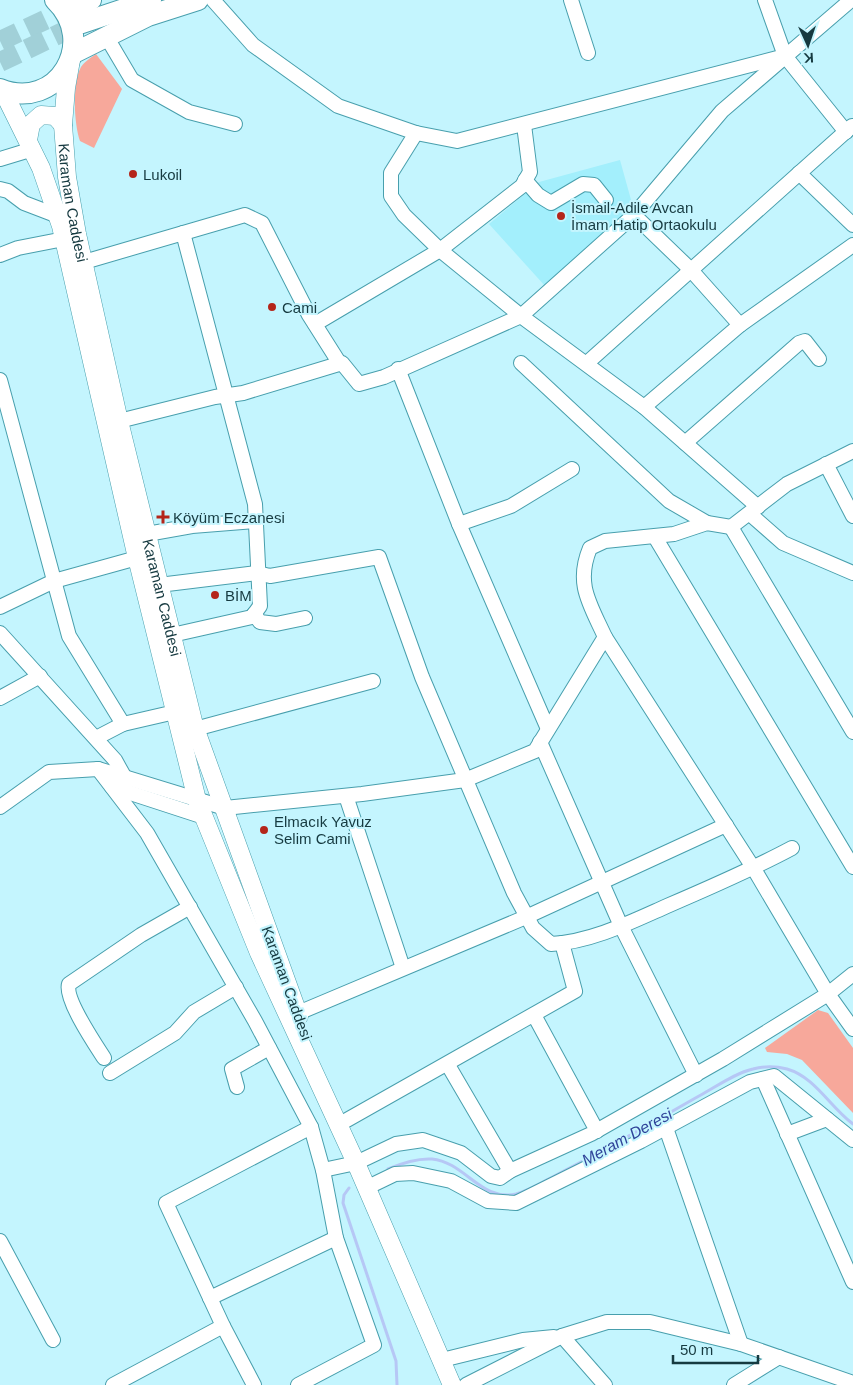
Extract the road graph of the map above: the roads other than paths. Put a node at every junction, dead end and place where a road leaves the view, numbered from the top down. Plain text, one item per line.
1 (55, 0) edge
2 (151, 0) edge
3 (198, 0) edge
4 (213, 0) edge
5 (571, 0) edge
6 (765, 0) edge
7 (851, 0) edge
8 (83, 9) tunnel mouth
9 (106, 36) junction
10 (588, 53) dead end
11 (72, 56) junction
12 (785, 56) junction
13 (2, 90) edge
14 (235, 124) dead end
15 (63, 125) junction
16 (524, 125) junction
17 (849, 129) edge
18 (416, 133) junction
19 (30, 144) junction
20 (0, 159) edge
21 (800, 173) junction
22 (525, 180) junction
23 (0, 189) edge
24 (606, 200) dead end
25 (634, 215) junction
26 (58, 216) junction
27 (853, 225) edge
28 (183, 233) junction
29 (64, 239) junction
30 (853, 246) edge
31 (440, 250) junction
32 (0, 255) edge
33 (84, 262) junction
34 (690, 270) junction
35 (521, 316) junction
36 (315, 324) junction
37 (740, 325) junction
38 (819, 359) dead end
39 (521, 363) dead end
40 (587, 363) junction
41 (340, 364) junction
42 (398, 369) junction
43 (0, 380) edge
44 (225, 396) junction
45 (644, 407) junction
46 (118, 421) junction
47 (684, 443) junction
48 (853, 451) edge
49 (826, 464) junction
50 (572, 469) dead end
51 (754, 510) junction
52 (853, 516) edge
53 (255, 521) junction
54 (707, 523) junction
55 (459, 524) junction
56 (731, 527) junction
57 (147, 534) junction
58 (655, 536) junction
59 (136, 558) junction
60 (257, 573) junction
61 (853, 573) edge
62 (54, 581) junction
63 (159, 585) junction
64 (0, 607) edge
65 (254, 614) junction
66 (305, 618) dead end
67 (0, 633) edge
68 (172, 635) junction
69 (605, 637) junction
70 (40, 676) junction
71 (374, 681) dead end
72 (0, 698) edge
73 (175, 712) junction
74 (123, 724) junction
75 (195, 728) junction
76 (548, 729) junction
77 (853, 732) edge
78 (96, 738) junction
79 (540, 742) junction
80 (98, 769) junction
81 (125, 778) junction
82 (465, 780) junction
83 (112, 787) junction
84 (346, 796) junction
85 (197, 800) junction
86 (0, 806) edge
87 (225, 808) junction
88 (204, 817) junction
89 (726, 825) junction
90 (792, 848) dead end
91 (853, 867) edge
92 (754, 869) junction
93 (602, 882) junction
94 (190, 907) junction
95 (526, 916) junction
96 (621, 926) junction
97 (562, 943) junction
98 (403, 968) junction
99 (853, 974) edge
100 (236, 987) junction
101 (828, 994) junction
102 (298, 1013) junction
103 (534, 1015) junction
104 (853, 1030) edge
105 (269, 1048) junction
106 (104, 1058) dead end
107 (448, 1065) junction
108 (110, 1073) dead end
109 (696, 1075) junction
110 (763, 1079) junction
111 (237, 1087) dead end
112 (827, 1119) junction
113 (337, 1122) junction
114 (311, 1127) junction
115 (666, 1128) junction
116 (597, 1131) junction
117 (787, 1134) junction
118 (853, 1140) edge
119 (356, 1163) junction
120 (323, 1170) junction
121 (510, 1171) junction
122 (366, 1188) junction
123 (336, 1238) junction
124 (0, 1241) edge
125 (853, 1282) edge
126 (210, 1298) junction
127 (223, 1326) junction
128 (562, 1336) junction
129 (53, 1340) dead end
130 (740, 1344) junction
131 (779, 1357) junction
132 (442, 1360) junction
133 (853, 1383) edge
134 (113, 1385) edge
135 (254, 1385) edge
136 (298, 1385) edge
137 (452, 1385) edge
138 (466, 1385) edge
139 (605, 1385) edge
140 (734, 1385) edge

1 - 11 highway
2 - 8 highway
3 - 9 highway
4 - 18 street
5 - 10 street
6 - 12 street
7 - 12 street
9 - 11 highway
9 - 14 street
11 - 13 highway
11 - 15 main road, Karaman Caddesi
12 - 16 street
12 - 17 street
12 - 25 street
13 - 19 main road, Karaman Caddesi
15 - 19 main road
15 - 33 main road, Karaman Caddesi
16 - 18 street
16 - 22 street
17 - 21 street
18 - 31 street
19 - 20 street
19 - 26 main road, Karaman Caddesi
21 - 27 street
21 - 34 street
22 - 24 street
22 - 31 street
23 - 26 street
25 - 34 street
25 - 35 street
26 - 29 main road, Karaman Caddesi
28 - 33 street
28 - 36 street
28 - 44 street
29 - 32 street
29 - 59 main road, Karaman Caddesi
30 - 37 street
31 - 35 street
31 - 36 street
33 - 46 main road, Karaman Caddesi
34 - 37 street
34 - 40 street
35 - 40 street
35 - 42 street
36 - 41 street
37 - 45 street
38 - 47 street
39 - 54 street
40 - 45 street
41 - 42 street
41 - 44 street
42 - 55 street
43 - 62 street
44 - 46 street
44 - 53 street
45 - 47 street
46 - 57 main road, Karaman Caddesi
47 - 51 street
48 - 49 street
49 - 51 street
49 - 52 street
50 - 55 street
51 - 56 street
51 - 61 street
53 - 57 street
53 - 60 street
54 - 56 street
54 - 58 street
55 - 76 street
56 - 77 street
57 - 63 main road, Karaman Caddesi
58 - 69 street
58 - 91 street
59 - 62 street
59 - 73 main road, Karaman Caddesi
60 - 63 street
60 - 65 street
60 - 82 street
62 - 64 street
62 - 74 street
63 - 68 main road, Karaman Caddesi
65 - 66 street
65 - 68 street
67 - 70 street
68 - 75 main road, Karaman Caddesi
69 - 76 street
69 - 89 street
70 - 72 street
70 - 78 street
71 - 75 street
73 - 74 street
73 - 85 main road, Karaman Caddesi
74 - 78 street
75 - 87 main road, Karaman Caddesi
76 - 79 street
78 - 81 street
79 - 82 street
79 - 93 street
80 - 81 street
80 - 83 street
80 - 86 street
81 - 85 street
82 - 84 street
82 - 95 street
83 - 88 street
83 - 94 street
84 - 87 street
84 - 98 street
85 - 87 street
85 - 88 main road, Karaman Caddesi
87 - 102 main road, Karaman Caddesi
88 - 113 main road, Karaman Caddesi
89 - 92 street
89 - 93 street
90 - 92 street
92 - 96 street
92 - 101 street
93 - 95 street
93 - 96 street
94 - 100 street
94 - 106 street
95 - 97 street
95 - 98 street
96 - 97 street
96 - 109 street
97 - 103 street
98 - 102 street
99 - 101 street
100 - 105 street
100 - 108 street
101 - 104 street
101 - 109 street
102 - 113 main road, Karaman Caddesi
103 - 107 street
103 - 116 street
105 - 111 street
105 - 114 street
107 - 113 street
107 - 121 street
109 - 116 street
110 - 112 street
110 - 115 street
110 - 117 street
112 - 117 street
112 - 118 street
113 - 119 main road, Karaman Caddesi
114 - 120 street
114 - 126 street
115 - 122 street
115 - 130 street
116 - 121 street
117 - 125 street
119 - 120 street
119 - 121 street
119 - 122 main road, Karaman Caddesi
120 - 123 street
122 - 132 main road, Karaman Caddesi
123 - 126 street
123 - 136 street
124 - 129 street
126 - 127 street
127 - 134 street
127 - 135 street
128 - 130 street
128 - 132 street
128 - 138 street
128 - 139 street
130 - 131 street
131 - 133 street
131 - 140 street
132 - 137 main road, Karaman Caddesi

